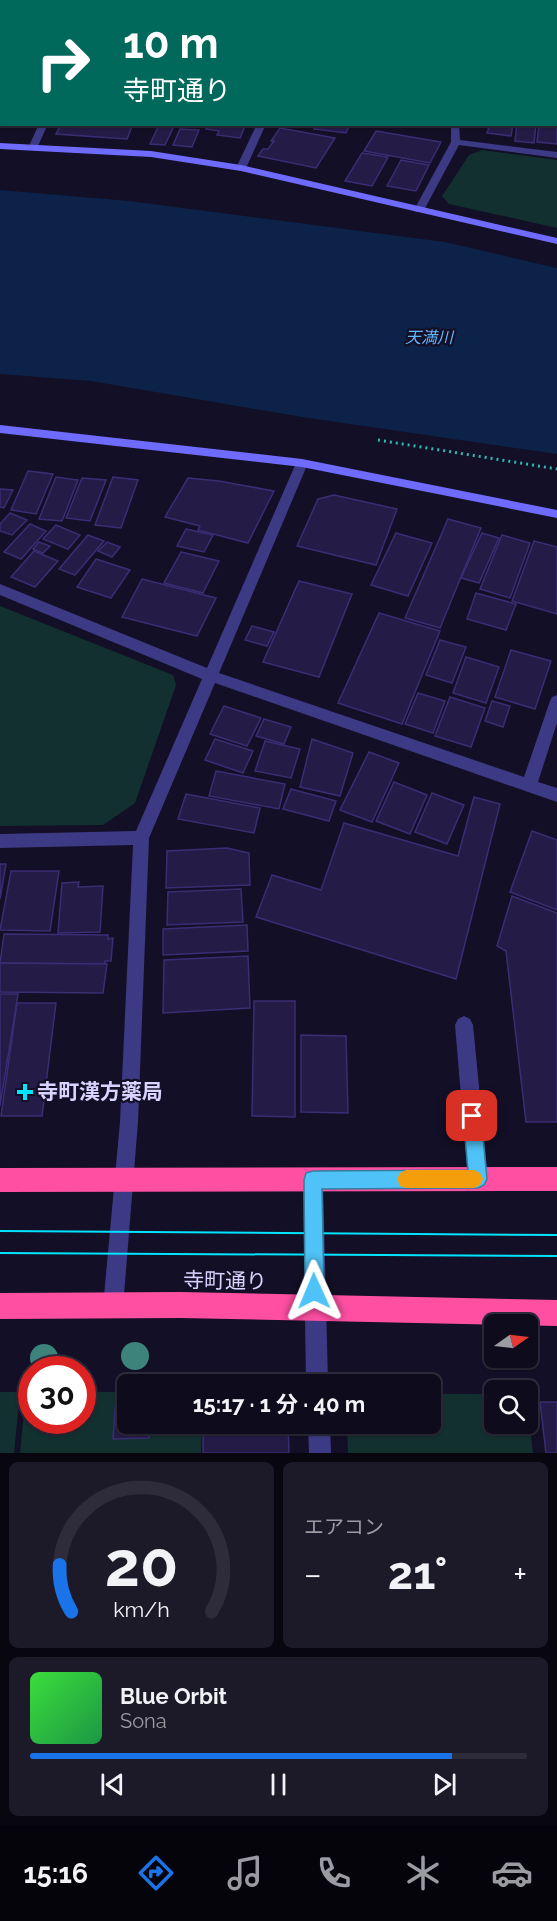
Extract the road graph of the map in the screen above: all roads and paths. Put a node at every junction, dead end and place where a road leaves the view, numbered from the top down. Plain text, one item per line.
1 (43, 126) edge
2 (261, 126) edge
3 (455, 126) edge
4 (456, 142) junction
5 (0, 146) edge
6 (34, 146) junction
7 (557, 155) edge
8 (242, 168) junction
9 (419, 210) junction
10 (557, 241) edge
11 (0, 429) edge
12 (378, 440) dead end
13 (302, 463) junction
14 (557, 468) edge
15 (557, 514) edge
16 (0, 589) edge
17 (210, 676) junction
18 (557, 701) edge
19 (529, 785) junction
20 (557, 795) edge
21 (141, 838) junction
22 (0, 841) edge
23 (464, 1025) dead end
24 (478, 1179) junction
25 (557, 1179) edge
26 (0, 1180) edge
27 (124, 1180) junction
28 (313, 1180) junction
29 (0, 1306) edge
30 (113, 1307) junction
31 (315, 1309) junction
32 (557, 1313) edge
33 (317, 1374) edge
34 (319, 1434) edge
35 (320, 1453) edge

1 - 6 street
2 - 8 street
3 - 4 street
4 - 7 street
4 - 9 street
5 - 6 street
6 - 8 street
8 - 9 street
9 - 10 street
11 - 13 street
12 - 14 path
13 - 15 street
13 - 17 street
16 - 17 street
17 - 19 street
17 - 21 street
18 - 19 street
19 - 20 street
21 - 22 street
21 - 27 street
23 - 24 street
24 - 25 highway
24 - 28 highway
26 - 27 highway
27 - 28 highway
27 - 30 street
28 - 31 street
29 - 30 highway, 寺町通り
30 - 31 highway, 寺町通り
31 - 32 highway, 寺町通り
31 - 33 street
34 - 35 street

